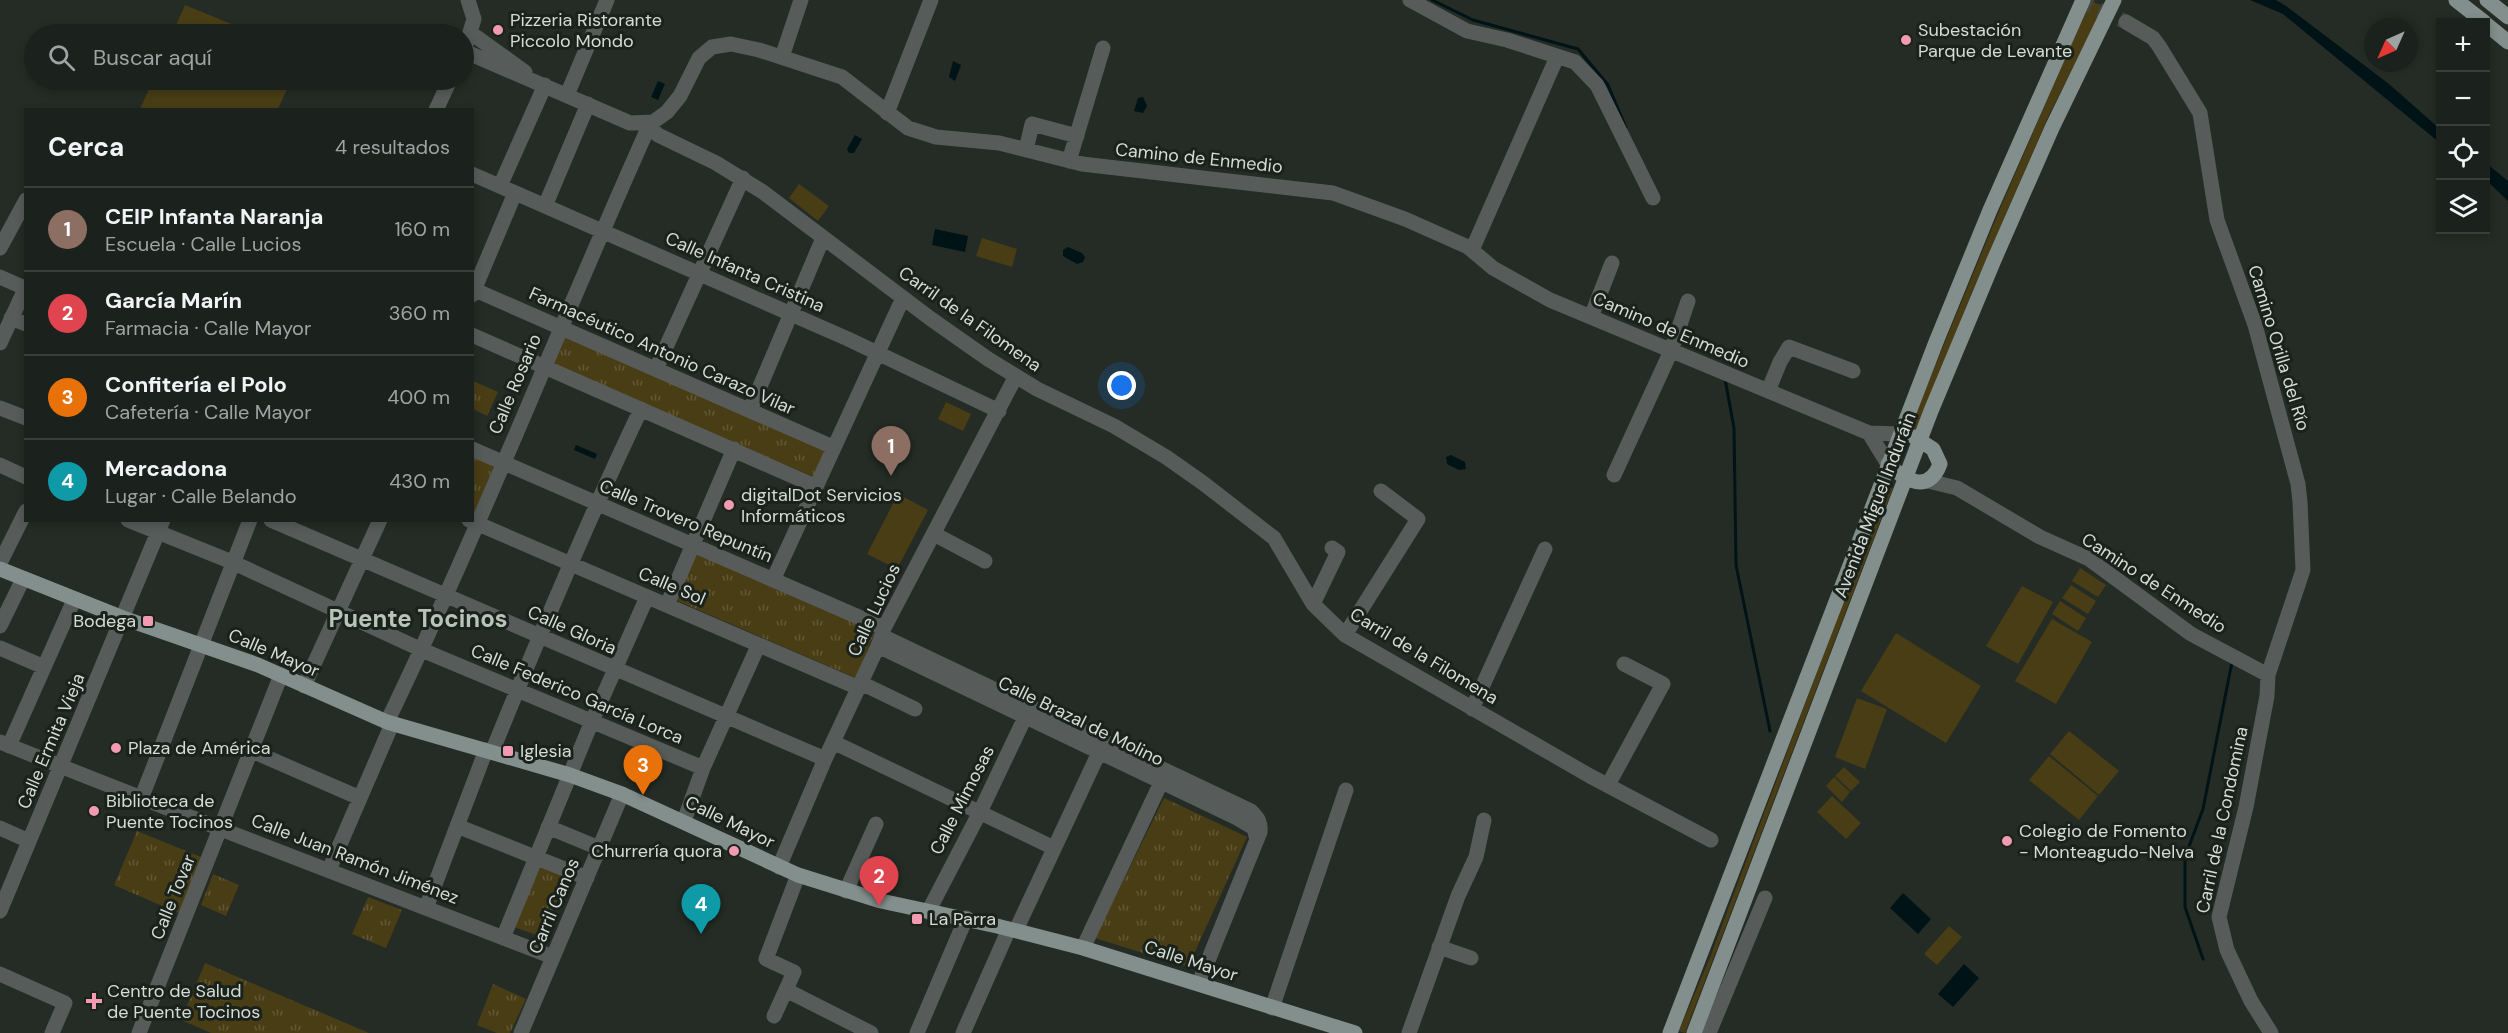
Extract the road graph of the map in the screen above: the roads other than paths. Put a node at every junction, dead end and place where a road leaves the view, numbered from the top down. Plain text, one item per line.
1 (468, 0) edge
2 (607, 0) edge
3 (801, 0) edge
4 (931, 0) edge
5 (1410, 0) edge
6 (2083, 0) edge
7 (2114, 0) edge
8 (2456, 0) edge
9 (2487, 0) edge
10 (2508, 17) edge
11 (2479, 18) edge
12 (2126, 22) tunnel mouth
13 (472, 24) edge
14 (2490, 27) edge
15 (474, 35) edge
16 (2508, 42) edge
17 (1103, 48) dead end
18 (474, 55) edge
19 (783, 57) junction
20 (1557, 57) junction
21 (545, 85) junction
22 (445, 90) edge
23 (567, 95) junction
24 (588, 104) junction
25 (437, 108) edge
26 (887, 113) junction
27 (648, 125) junction
28 (1077, 136) junction
29 (1026, 150) junction
30 (1069, 161) junction
31 (474, 175) edge
32 (743, 178) junction
33 (500, 186) junction
34 (515, 193) junction
35 (1653, 198) dead end
36 (24, 204) edge
37 (545, 206) junction
38 (602, 231) junction
39 (823, 238) junction
40 (0, 248) edge
41 (1472, 250) junction
42 (1612, 264) dead end
43 (699, 273) junction
44 (0, 277) edge
45 (24, 288) edge
46 (24, 293) edge
47 (474, 293) edge
48 (903, 298) junction
49 (1688, 301) dead end
50 (790, 313) junction
51 (1590, 317) junction
52 (18, 321) edge
53 (560, 328) junction
54 (474, 337) edge
55 (0, 344) edge
56 (1671, 351) junction
57 (876, 353) junction
58 (544, 366) junction
59 (656, 369) junction
60 (1853, 371) dead end
61 (1016, 376) junction
62 (1768, 392) junction
63 (0, 408) edge
64 (641, 409) junction
65 (750, 410) junction
66 (999, 411) junction
67 (24, 417) edge
68 (1869, 433) junction
69 (1899, 435) junction
70 (1920, 440) junction
71 (833, 447) junction
72 (734, 449) junction
73 (474, 450) edge
74 (502, 463) junction
75 (1888, 464) junction
76 (1940, 464) junction
77 (0, 465) edge
78 (1614, 475) dead end
79 (24, 476) edge
80 (1906, 479) junction
81 (1928, 481) junction
82 (815, 486) junction
83 (1957, 488) junction
84 (1381, 491) dead end
85 (596, 503) junction
86 (24, 515) edge
87 (474, 520) edge
88 (137, 522) edge
89 (249, 522) edge
90 (276, 522) edge
91 (375, 522) edge
92 (473, 522) edge
93 (160, 527) edge
94 (934, 534) junction
95 (693, 545) junction
96 (1332, 548) dead end
97 (1545, 549) dead end
98 (362, 559) junction
99 (985, 561) dead end
100 (232, 562) junction
101 (0, 563) edge
102 (570, 563) junction
103 (0, 569) edge
104 (23, 579) junction
105 (773, 580) junction
106 (445, 596) junction
107 (647, 597) junction
108 (74, 600) junction
109 (667, 604) junction
110 (1313, 604) junction
111 (338, 610) junction
112 (123, 618) junction
113 (0, 626) edge
114 (538, 635) junction
115 (1345, 635) junction
116 (882, 637) junction
117 (203, 645) junction
118 (758, 646) junction
119 (0, 648) edge
120 (422, 650) junction
121 (1624, 664) dead end
122 (44, 667) junction
123 (615, 670) junction
124 (281, 675) junction
125 (2268, 675) junction
126 (304, 686) junction
127 (860, 686) junction
128 (517, 689) junction
129 (915, 709) dead end
130 (1472, 709) junction
131 (1028, 711) junction
132 (725, 717) junction
133 (592, 721) junction
134 (389, 723) junction
135 (833, 742) junction
136 (4, 744) edge
137 (1102, 746) junction
138 (252, 751) junction
139 (489, 751) junction
140 (825, 759) junction
141 (61, 767) junction
142 (703, 768) junction
143 (570, 775) junction
144 (1164, 776) junction
145 (1608, 785) junction
146 (1346, 790) dead end
147 (622, 794) junction
148 (360, 798) junction
149 (141, 799) junction
150 (980, 813) junction
151 (1484, 820) dead end
152 (684, 821) junction
153 (876, 824) dead end
154 (457, 826) junction
155 (548, 827) junction
156 (0, 828) edge
157 (222, 828) junction
158 (1712, 840) dead end
159 (29, 841) junction
160 (599, 848) junction
161 (1054, 848) junction
162 (535, 858) junction
163 (779, 867) junction
164 (329, 870) junction
165 (798, 875) junction
166 (587, 878) junction
167 (846, 891) junction
168 (1766, 898) dead end
169 (426, 908) junction
170 (0, 911) edge
171 (928, 912) junction
172 (966, 918) junction
173 (1012, 929) junction
174 (503, 938) junction
175 (1439, 947) junction
176 (1083, 948) junction
177 (553, 957) junction
178 (1471, 958) dead end
179 (0, 974) edge
180 (1199, 982) junction
181 (786, 990) junction
182 (1272, 1008) junction
183 (774, 1016) dead end
184 (1318, 1028) edge
185 (51, 1033) edge
186 (139, 1033) edge
187 (521, 1033) edge
188 (871, 1033) edge
189 (917, 1033) edge
190 (963, 1033) edge
191 (1355, 1033) edge
192 (1409, 1033) edge
193 (1670, 1033) edge
194 (1694, 1033) edge
195 (1709, 1033) edge
196 (2271, 1033) edge

1 - 13 street
2 - 23 street
3 - 19 street
4 - 26 street
5 - 20 street
6 - 69 main road, Avenida Miguel Induráin
7 - 70 main road, Avenida Miguel Induráin
8 - 11 main road
9 - 10 main road
12 - 125 street, Camino Orilla del Río
14 - 16 main road
15 - 21 street
17 - 28 street
18 - 21 street
19 - 26 street, Camino de Enmedio
19 - 27 street, Camino de Enmedio
20 - 35 street
20 - 41 street
21 - 23 street
21 - 33 street
22 - 25 street
23 - 24 street
24 - 27 street
24 - 37 street
26 - 29 street, Camino de Enmedio
27 - 32 street, Carril de la Filomena
27 - 38 street, Calle Rosario
28 - 29 street
28 - 30 street
29 - 30 street, Camino de Enmedio
30 - 41 street, Camino de Enmedio
31 - 33 street, Calle Infanta Cristina
32 - 39 street, Carril de la Filomena
32 - 43 street
33 - 34 street, Calle Infanta Cristina
34 - 37 street, Calle Infanta Cristina
34 - 47 street
36 - 40 street
37 - 38 street, Calle Infanta Cristina
38 - 43 street, Calle Infanta Cristina
38 - 53 street, Calle Rosario
39 - 48 street, Carril de la Filomena
39 - 50 street
41 - 51 street, Camino de Enmedio
42 - 51 street
43 - 50 street, Calle Infanta Cristina
43 - 59 street
44 - 45 street
46 - 52 street
47 - 53 street, Farmacéutico Antonio Carazo Vilar
48 - 57 street
48 - 61 street, Carril de la Filomena
49 - 56 street
50 - 57 street, Calle Infanta Cristina
50 - 65 street
51 - 56 street, Camino de Enmedio
52 - 55 street
53 - 58 street, Calle Rosario
53 - 59 street, Farmacéutico Antonio Carazo Vilar
54 - 58 street
56 - 62 street, Camino de Enmedio
56 - 78 street
57 - 66 street, Calle Infanta Cristina
57 - 71 street
58 - 64 street
58 - 74 street, Calle Rosario
59 - 65 street, Farmacéutico Antonio Carazo Vilar
60 - 62 street
61 - 66 street, Calle Lucios
61 - 110 street, Carril de la Filomena
62 - 68 street, Camino de Enmedio
63 - 67 street
64 - 72 street
64 - 85 street
65 - 71 street, Farmacéutico Antonio Carazo Vilar
66 - 94 street, Calle Lucios
68 - 69 street, Camino de Enmedio
68 - 75 street
69 - 70 main road
69 - 75 main road, Avenida Miguel Induráin
70 - 76 main road
70 - 80 main road, Avenida Miguel Induráin
71 - 82 street
72 - 82 street
72 - 95 street
73 - 74 street, Calle Trovero Repuntín
74 - 85 street, Calle Trovero Repuntín
74 - 87 street, Calle Rosario
75 - 80 main road
75 - 193 main road, Avenida Miguel Induráin
76 - 81 main road
76 - 83 street
77 - 79 street
80 - 81 main road
80 - 194 main road, Avenida Miguel Induráin
81 - 83 street
82 - 105 street
83 - 125 street, Camino de Enmedio
84 - 115 street
85 - 95 street, Calle Trovero Repuntín
85 - 102 street
86 - 101 street
88 - 93 street, Calle Federico García Lorca
89 - 100 street
90 - 98 street, Calle Gloria
91 - 98 street
92 - 102 street, Calle Sol
92 - 106 street, Calle Rosario
93 - 100 street, Calle Federico García Lorca
93 - 112 street, Calle Ermita Vieja
94 - 99 street
94 - 116 street, Calle Lucios
95 - 105 street, Calle Trovero Repuntín
95 - 109 street
96 - 110 street
97 - 130 street
98 - 106 street, Calle Gloria
98 - 111 street
100 - 111 street, Calle Federico García Lorca
100 - 117 street
102 - 107 street, Calle Sol
102 - 114 street
103 - 104 main road, Calle Mayor
104 - 108 main road, Calle Mayor
104 - 113 street
105 - 116 street, Calle Trovero Repuntín
106 - 114 street, Calle Gloria
106 - 120 street, Calle Rosario
107 - 109 street, Calle Sol
107 - 123 street
108 - 112 main road, Calle Mayor
108 - 122 street
109 - 118 street, Calle Sol
110 - 115 street, Carril de la Filomena
111 - 120 street, Calle Federico García Lorca
111 - 126 street
112 - 117 main road, Calle Mayor
112 - 141 street, Calle Ermita Vieja
114 - 123 street, Calle Gloria
114 - 128 street
115 - 130 street, Carril de la Filomena
116 - 127 street, Calle Lucios
116 - 131 street, Calle Trovero Repuntín
117 - 124 main road, Calle Mayor
117 - 149 street
118 - 127 street, Calle Sol
118 - 132 street
119 - 122 street
120 - 128 street, Calle Federico García Lorca
120 - 134 street, Calle Rosario
121 - 145 street
122 - 136 street
123 - 132 street, Calle Gloria
123 - 133 street
124 - 126 main road, Calle Mayor
124 - 138 street, Calle Tovar
125 - 196 street, Carril de la Condomina
126 - 134 main road, Calle Mayor
127 - 129 street, Calle Sol
127 - 135 street, Calle Lucios
128 - 133 street, Calle Federico García Lorca
128 - 139 street
130 - 145 street, Carril de la Filomena
131 - 137 street, Calle Trovero Repuntín
131 - 150 street, Calle Mimosas
132 - 140 street, Calle Gloria
132 - 142 street
133 - 142 street, Calle Federico García Lorca
133 - 143 street
134 - 139 main road, Calle Mayor
134 - 148 street, Calle Rosario
135 - 140 street, Calle Lucios
135 - 150 street
136 - 141 street
137 - 144 street, Calle Trovero Repuntín
137 - 161 street
138 - 148 street
138 - 157 street, Calle Tovar
139 - 143 main road, Calle Mayor
139 - 154 street
140 - 163 street, Calle Lucios
141 - 149 street
141 - 159 street, Calle Ermita Vieja
142 - 152 street
143 - 147 main road, Calle Mayor
143 - 155 street
144 - 176 street
144 - 180 street, Calle Trovero Repuntín
145 - 158 street, Carril de la Filomena
146 - 182 street
147 - 152 main road, Calle Mayor
147 - 160 street, Carril Canos
148 - 164 street, Calle Rosario
149 - 157 street, Calle Juan Ramón Jiménez
150 - 161 street
150 - 171 street, Calle Mimosas
151 - 175 street
152 - 163 main road, Calle Mayor
153 - 167 street
154 - 162 street
154 - 169 street
155 - 160 street
155 - 162 street
156 - 159 street
157 - 164 street, Calle Juan Ramón Jiménez
157 - 186 street, Calle Tovar
159 - 170 street, Calle Ermita Vieja
160 - 166 street, Carril Canos
161 - 173 street
162 - 166 street
162 - 174 street
163 - 165 main road, Calle Mayor
164 - 169 street, Calle Juan Ramón Jiménez
165 - 167 main road, Calle Mayor
165 - 181 street
166 - 177 street, Carril Canos
167 - 171 main road, Calle Mayor
168 - 195 street
169 - 174 street, Calle Juan Ramón Jiménez
171 - 172 main road, Calle Mayor
172 - 173 main road, Calle Mayor
172 - 189 street
173 - 176 main road, Calle Mayor
173 - 190 street
174 - 177 street, Calle Juan Ramón Jiménez
175 - 178 street
175 - 192 street
176 - 180 main road, Calle Mayor
177 - 187 street, Carril Canos
179 - 185 street
180 - 182 main road, Calle Mayor
181 - 183 street
181 - 188 street
182 - 184 main road, Calle Mayor
184 - 191 main road, Calle Mayor

